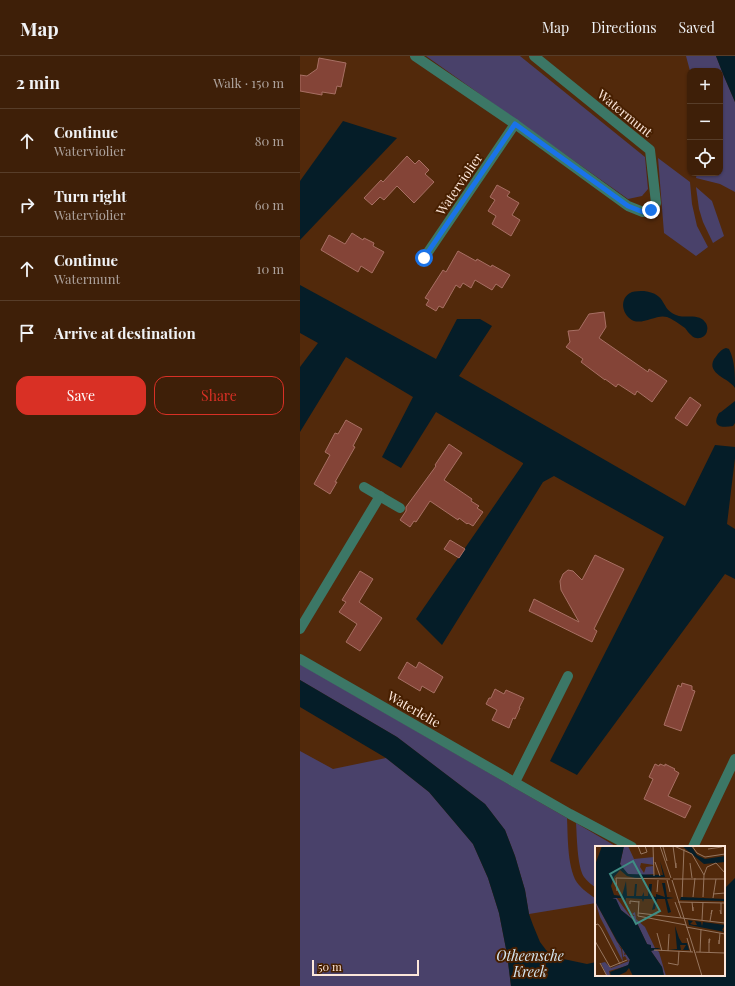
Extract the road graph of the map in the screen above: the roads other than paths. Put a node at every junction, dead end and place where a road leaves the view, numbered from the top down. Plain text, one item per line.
1 (415, 56) edge
2 (534, 56) edge
3 (515, 124) junction
4 (424, 258) dead end
5 (364, 487) dead end
6 (380, 496) junction
7 (400, 508) dead end
8 (300, 629) edge
9 (300, 659) edge
10 (568, 676) dead end
11 (735, 759) edge
12 (515, 782) junction
13 (630, 846) edge
14 (693, 846) edge

1 - 3 street
2 - 3 street, Watermunt
3 - 4 street, Waterviolier
5 - 6 street
6 - 7 street
6 - 8 street
9 - 12 street, Waterlelie
10 - 12 street
11 - 14 street
12 - 13 street, Waterlelie

